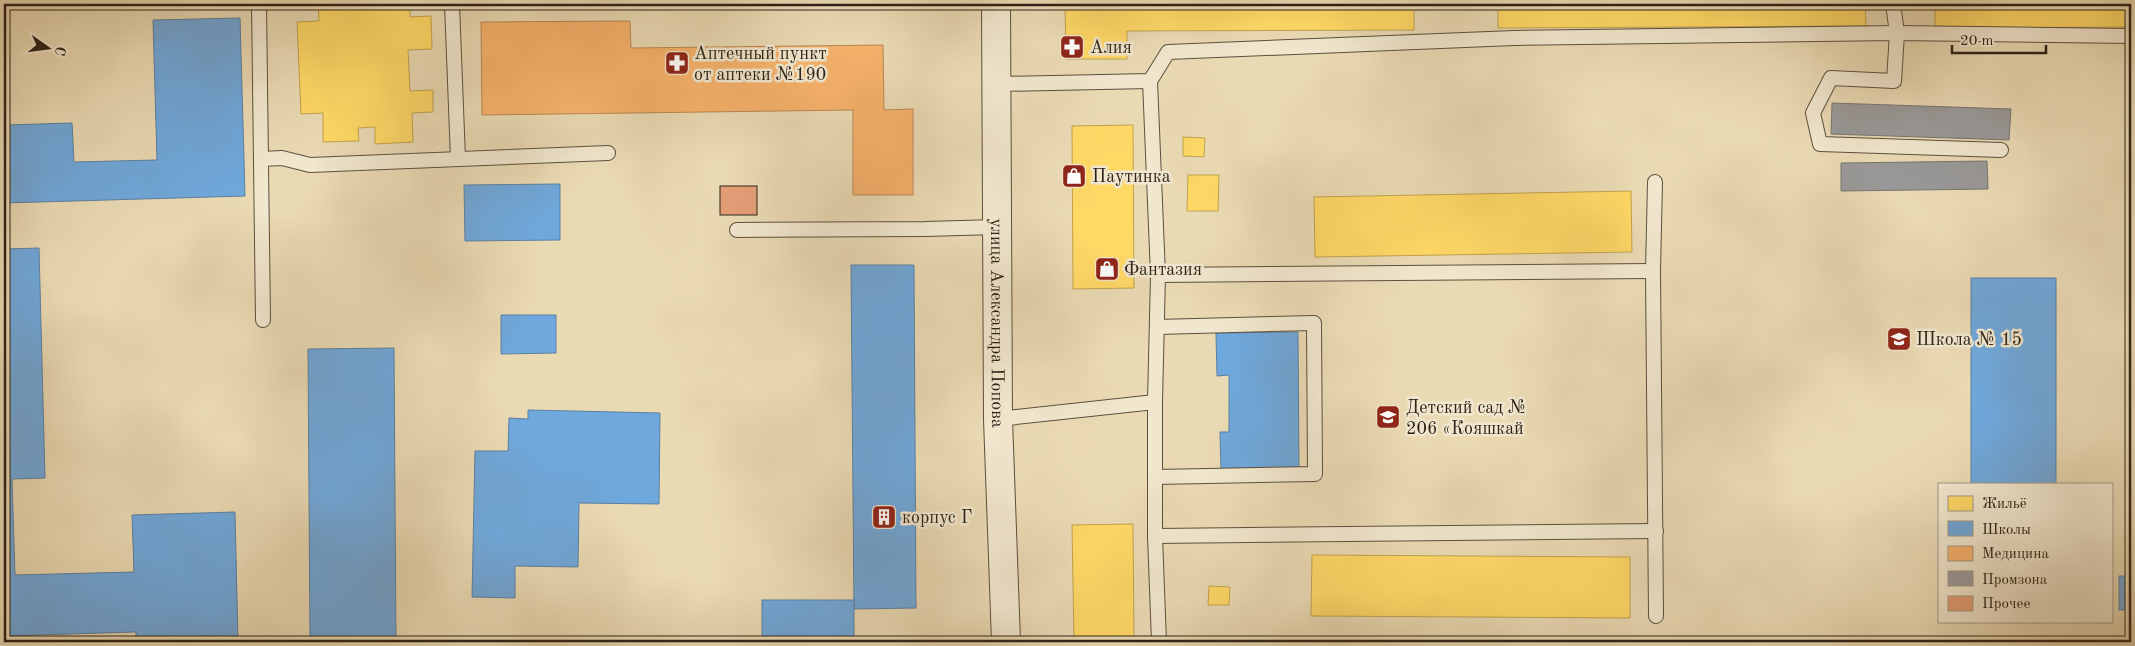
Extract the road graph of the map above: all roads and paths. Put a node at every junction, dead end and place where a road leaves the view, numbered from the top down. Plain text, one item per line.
1 (259, 4) edge
2 (452, 4) edge
3 (996, 4) edge
4 (1893, 4) edge
5 (1897, 33) junction
6 (2131, 36) edge
7 (1150, 81) junction
8 (997, 84) junction
9 (2001, 150) dead end
10 (608, 153) dead end
11 (261, 159) junction
12 (458, 159) junction
13 (1655, 182) dead end
14 (997, 226) junction
15 (736, 230) dead end
16 (1653, 271) junction
17 (1158, 275) junction
18 (263, 320) dead end
19 (1157, 327) junction
20 (1155, 402) junction
21 (998, 419) junction
22 (1155, 478) junction
23 (1656, 531) junction
24 (1155, 536) junction
25 (1656, 616) dead end
26 (1006, 642) edge
27 (1159, 642) edge

1 - 11 lane
2 - 12 lane
3 - 8 street, улица Александра Попова
4 - 5 lane
5 - 6 lane
5 - 7 lane
5 - 9 lane
7 - 8 lane
7 - 17 lane
8 - 14 street, улица Александра Попова
10 - 12 lane
11 - 12 lane
11 - 18 lane
13 - 16 lane
14 - 15 lane
14 - 21 street, улица Александра Попова
16 - 17 lane
16 - 23 lane
17 - 19 lane
19 - 20 lane
19 - 22 lane
20 - 21 lane
20 - 22 lane
21 - 26 street, улица Александра Попова
22 - 24 lane
23 - 24 lane
23 - 25 lane
24 - 27 lane

